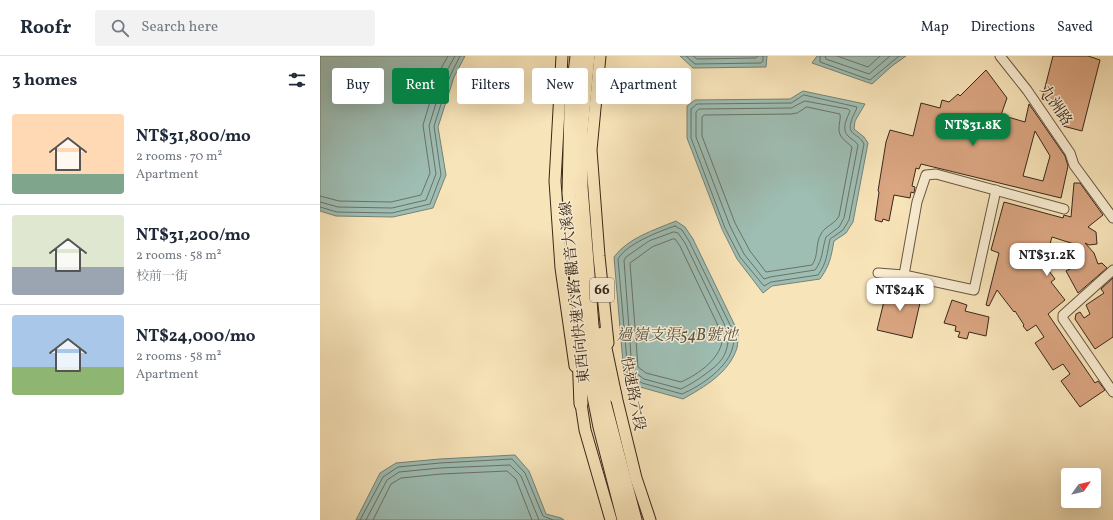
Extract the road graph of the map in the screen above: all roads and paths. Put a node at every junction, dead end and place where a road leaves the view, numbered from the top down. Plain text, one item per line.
1 (562, 56) edge
2 (577, 56) edge
3 (588, 56) edge
4 (600, 56) edge
5 (1000, 56) edge
6 (996, 190) junction
7 (1064, 209) dead end
8 (1113, 218) edge
9 (581, 262) junction
10 (1113, 270) edge
11 (878, 273) dead end
12 (904, 275) junction
13 (1113, 392) edge
14 (615, 396) junction
15 (581, 404) junction
16 (611, 520) edge
17 (624, 520) edge
18 (635, 520) edge
19 (650, 520) edge

1 - 15 main road
2 - 9 highway, 東西向快速公路 觀音大溪線 / 66
3 - 9 highway, 東西向快速公路 觀音大溪線 / 66
4 - 14 main road, 快速路六段 / 66
5 - 8 street, 九洲路
6 - 7 street
6 - 12 street
6 - 12 street
9 - 14 highway
9 - 15 highway
9 - 17 highway, 東西向快速公路 觀音大溪線 / 66
9 - 18 highway, 東西向快速公路 觀音大溪線 / 66
10 - 13 street
11 - 12 street
14 - 19 main road, 快速路六段 / 66
15 - 16 main road

